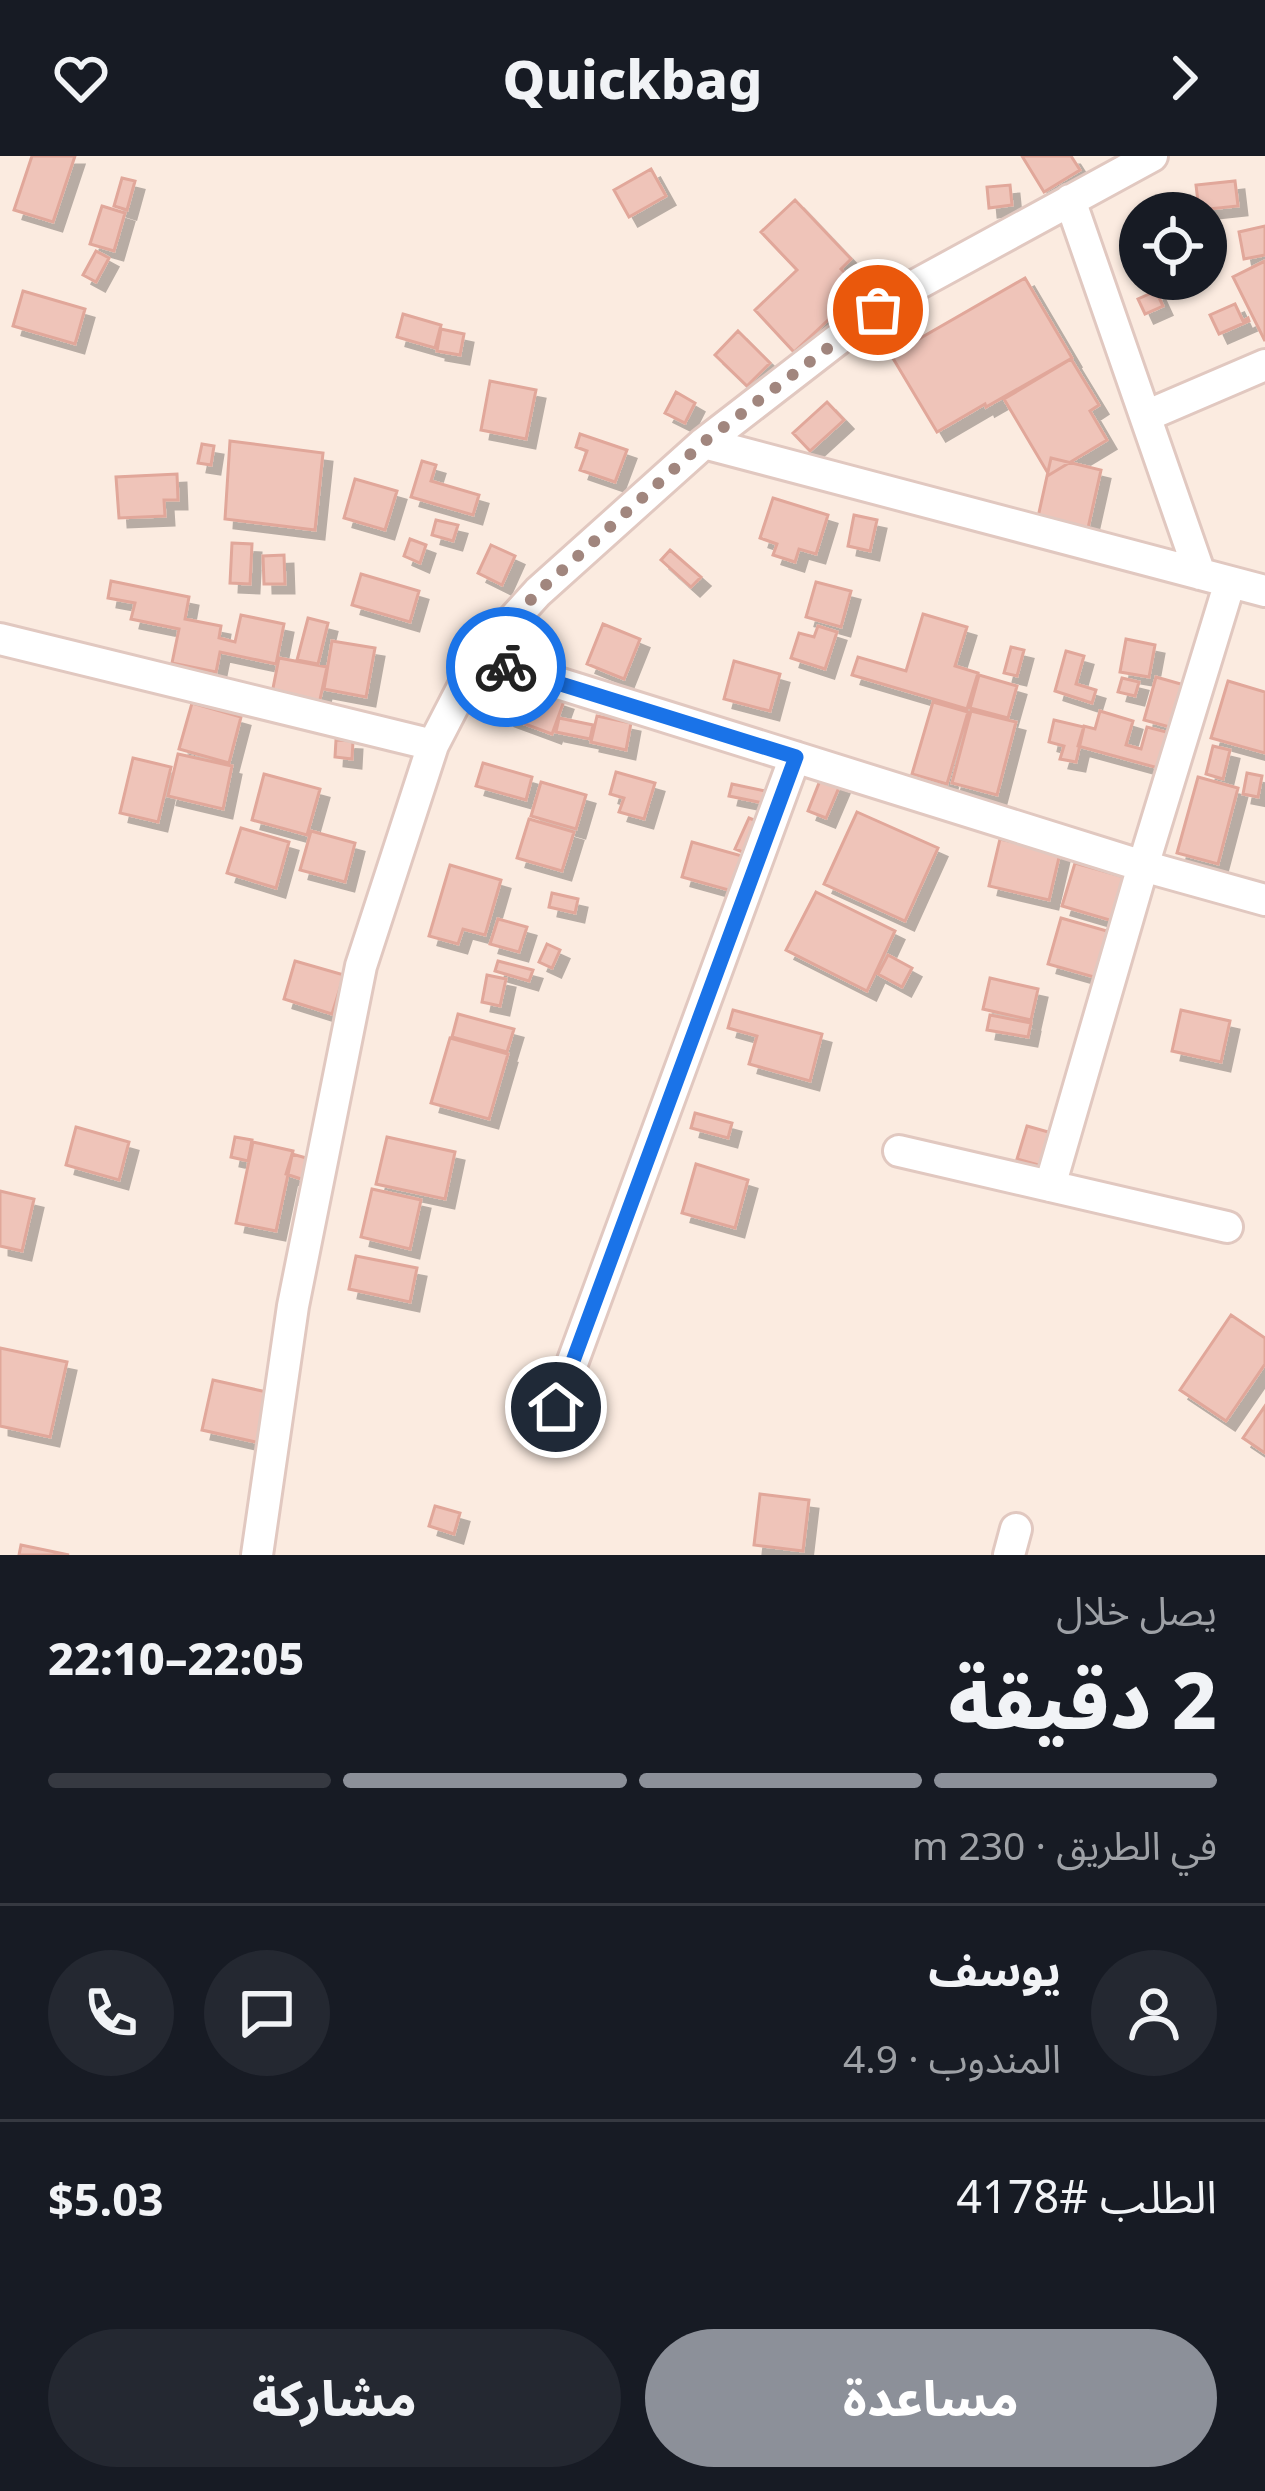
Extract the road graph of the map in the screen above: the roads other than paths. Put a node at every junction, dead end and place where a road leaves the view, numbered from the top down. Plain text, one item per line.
1 (1152, 156) edge
2 (1095, 169) edge
3 (1070, 200) junction
4 (1265, 365) edge
5 (1146, 416) junction
6 (704, 442) junction
7 (1200, 574) junction
8 (1230, 582) junction
9 (1265, 591) edge
10 (0, 639) edge
11 (478, 658) junction
12 (433, 745) junction
13 (796, 757) junction
14 (1143, 866) junction
15 (1265, 900) edge
16 (899, 1151) dead end
17 (1050, 1186) junction
18 (1227, 1227) dead end
19 (556, 1407) dead end
20 (257, 1555) edge

1 - 2 street
2 - 3 street
3 - 5 street
3 - 6 street
4 - 5 street
5 - 7 street
6 - 7 street
6 - 11 street
7 - 8 street
8 - 9 street
8 - 14 street
10 - 12 street
11 - 12 street
11 - 13 street
12 - 20 street
13 - 14 street
13 - 19 street
14 - 15 street
14 - 17 street
16 - 17 street
17 - 18 street

